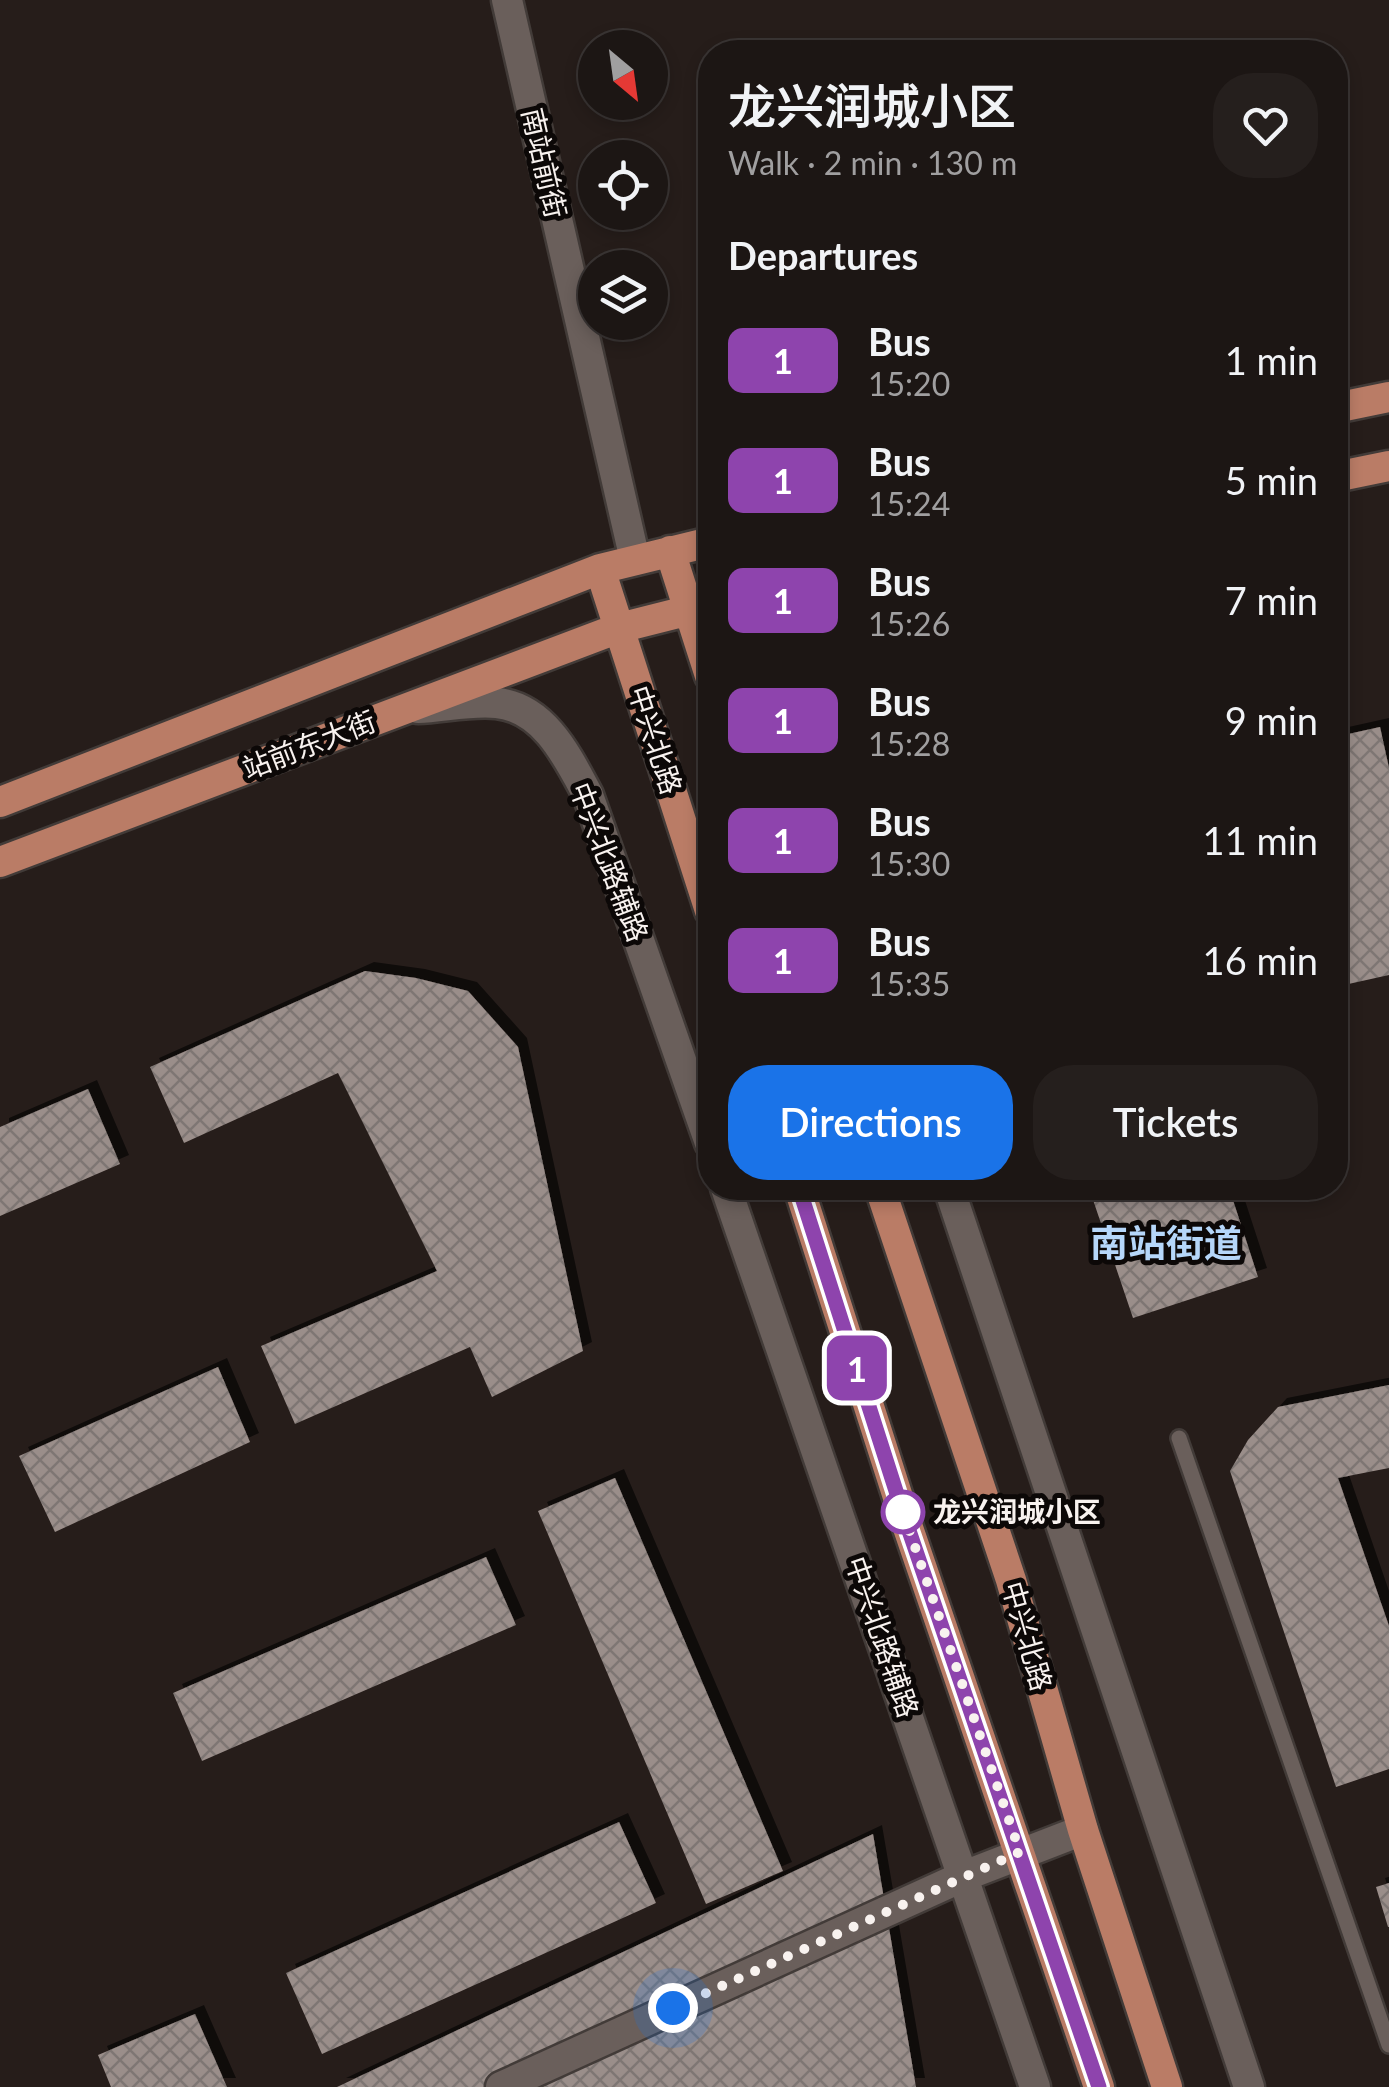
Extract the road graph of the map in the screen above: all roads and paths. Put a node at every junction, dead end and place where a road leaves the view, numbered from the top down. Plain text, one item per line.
1 (507, 0) edge
2 (1389, 396) edge
3 (1348, 405) edge
4 (1389, 466) edge
5 (1348, 474) edge
6 (698, 545) edge
7 (670, 551) junction
8 (635, 560) junction
9 (600, 570) junction
10 (698, 605) edge
11 (698, 607) edge
12 (619, 628) junction
13 (404, 709) junction
14 (0, 802) edge
15 (0, 862) edge
16 (698, 874) edge
17 (698, 1108) edge
18 (730, 1200) edge
19 (803, 1200) edge
20 (884, 1200) edge
21 (953, 1200) edge
22 (1179, 1438) dead end
23 (1083, 1830) junction
24 (1020, 1852) junction
25 (964, 1876) junction
26 (1389, 2045) edge
27 (501, 2087) edge
28 (1036, 2087) edge
29 (1098, 2087) edge
30 (1166, 2087) edge
31 (1249, 2087) edge

1 - 8 street, 南站前街
2 - 3 main road
4 - 5 main road
6 - 7 main road
7 - 8 main road
7 - 10 main road
8 - 9 main road
9 - 12 main road, 中兴北路
9 - 14 main road
11 - 12 main road, 站前东大街
12 - 13 main road, 站前东大街
12 - 16 main road, 中兴北路
13 - 15 main road, 站前东大街
13 - 17 street, 中兴北路辅路
18 - 25 street, 中兴北路辅路
19 - 24 main road
20 - 23 main road, 中兴北路
21 - 31 street
22 - 26 lane
23 - 24 street
23 - 30 main road, 中兴北路
24 - 25 street
24 - 29 main road
25 - 27 street
25 - 28 street, 中兴北路辅路

